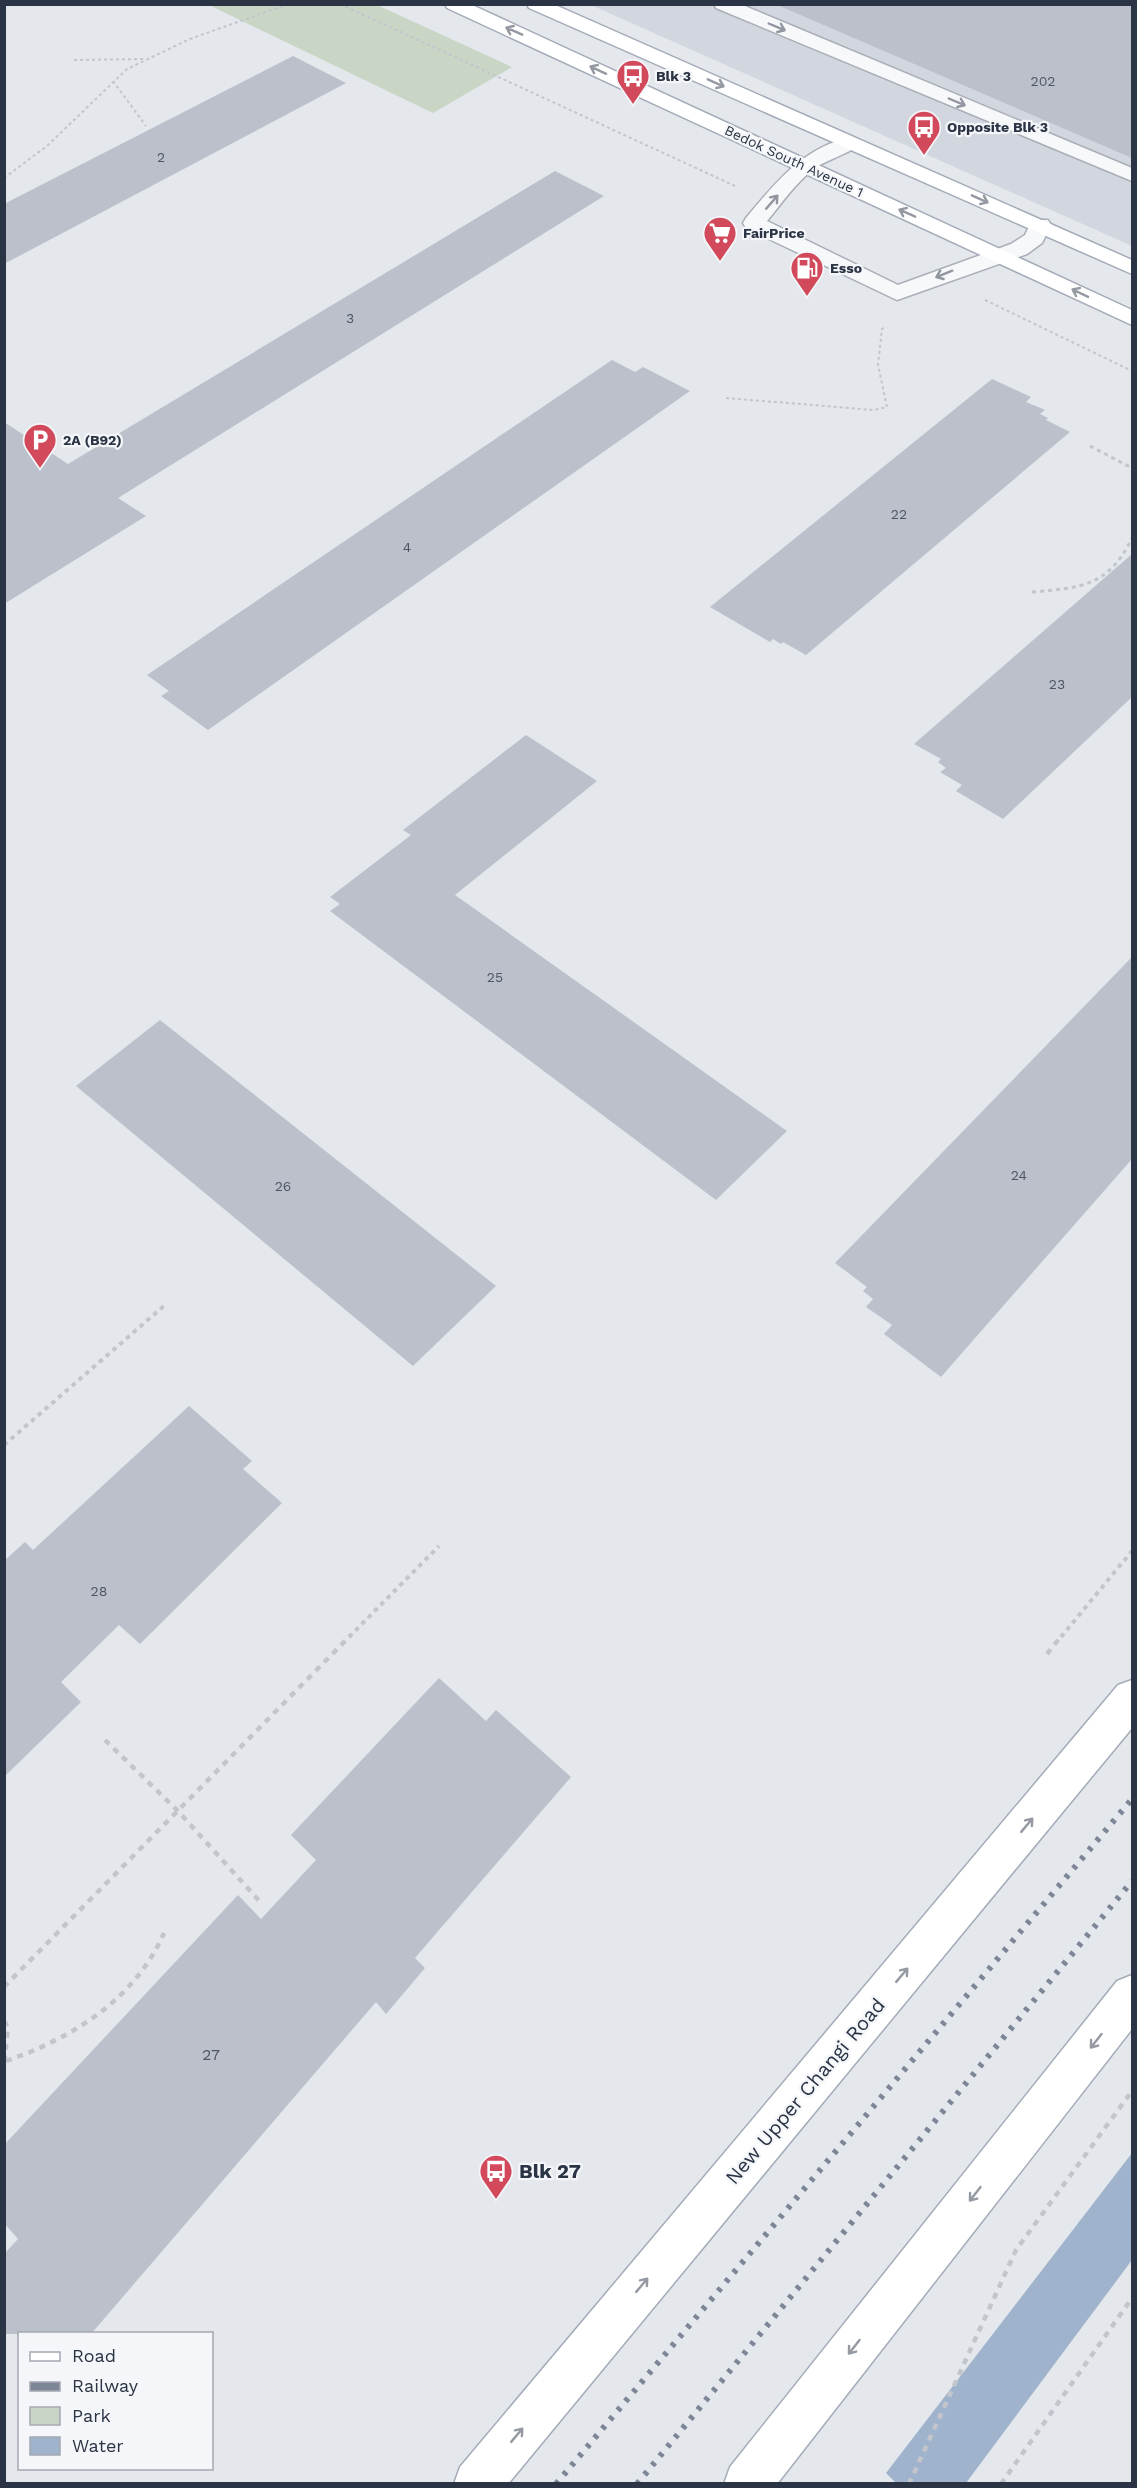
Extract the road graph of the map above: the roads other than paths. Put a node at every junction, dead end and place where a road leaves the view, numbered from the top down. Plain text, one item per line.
1 (454, 4) edge
2 (536, 4) edge
3 (723, 4) edge
4 (850, 142) junction
5 (803, 166) junction
6 (1132, 175) edge
7 (1040, 225) junction
8 (999, 254) junction
9 (1132, 268) edge
10 (1132, 318) edge
11 (1132, 1699) edge
12 (1132, 1995) edge
13 (477, 2484) edge
14 (747, 2484) edge

5 -> 1 main road, Bedok South Avenue 1
2 -> 4 main road
3 -> 6 lane
4 - 5 lane
4 -> 7 main road
8 -> 5 main road, Bedok South Avenue 1
8 -> 5 lane
7 - 8 lane
7 - 9 main road
10 -> 8 main road, Bedok South Avenue 1
13 -> 11 main road, New Upper Changi Road
12 -> 14 main road

